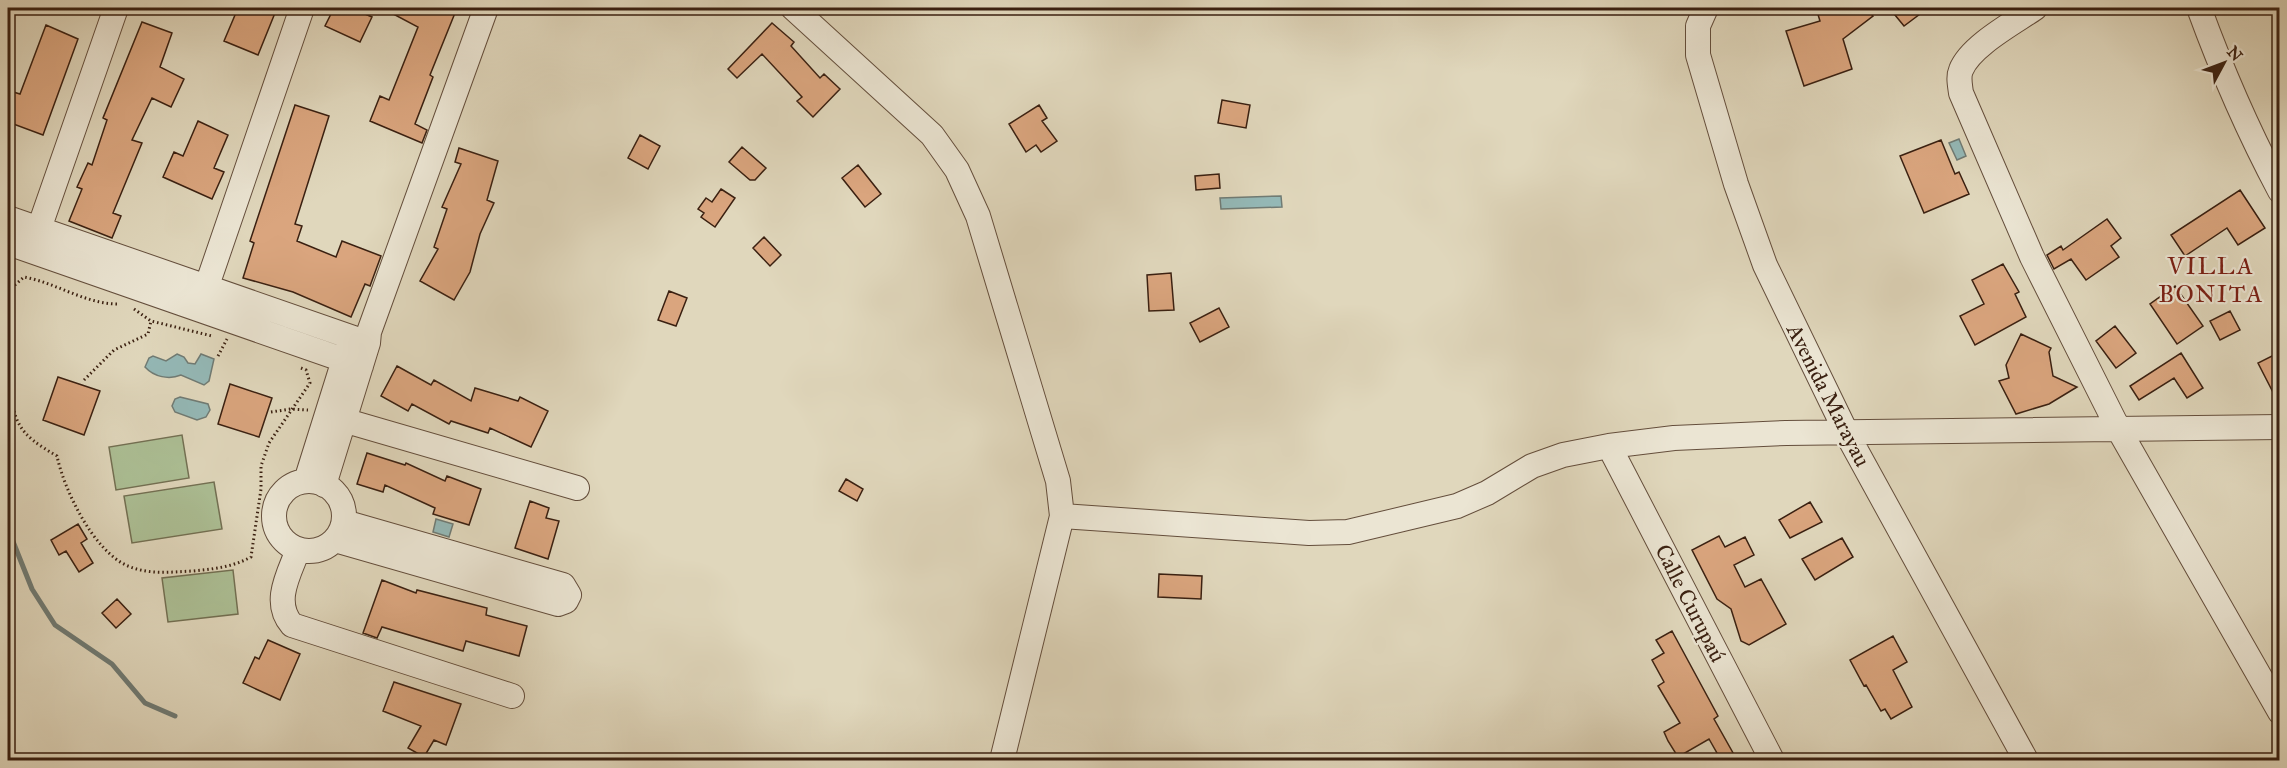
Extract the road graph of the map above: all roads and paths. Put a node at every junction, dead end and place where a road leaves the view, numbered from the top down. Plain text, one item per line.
1 (116, 8) edge
2 (302, 8) edge
3 (486, 8) edge
4 (793, 8) edge
5 (1706, 8) edge
6 (2035, 8) edge
7 (2199, 8) edge
8 (2280, 191) edge
9 (8, 218) edge
10 (39, 229) junction
11 (8, 243) edge
12 (31, 251) junction
13 (8, 291) edge
14 (159, 296) junction
15 (202, 299) junction
16 (151, 321) junction
17 (235, 341) dead end
18 (359, 348) junction
19 (299, 367) dead end
20 (8, 380) edge
21 (84, 380) dead end
22 (291, 409) junction
23 (271, 412) dead end
24 (335, 418) junction
25 (2280, 427) edge
26 (2119, 430) junction
27 (1847, 434) junction
28 (1609, 446) junction
29 (315, 483) junction
30 (577, 488) dead end
31 (1062, 516) junction
32 (340, 531) junction
33 (298, 550) junction
34 (512, 696) dead end
35 (2280, 712) edge
36 (1002, 760) edge
37 (1772, 760) edge
38 (2026, 760) edge

1 - 10 street
2 - 15 street
3 - 18 street
4 - 31 street
5 - 27 street, Avenida Marayau
6 - 26 street
7 - 8 street
9 - 10 street
10 - 12 street
10 - 15 street
11 - 12 street
12 - 14 street
13 - 16 path
14 - 15 street
14 - 16 path
15 - 18 street
16 - 17 path
16 - 21 path
18 - 24 street
19 - 22 path
20 - 22 path
22 - 23 path
22 - 24 path
24 - 29 street
24 - 30 street
25 - 26 street
26 - 27 street
26 - 35 street
27 - 28 street
27 - 38 street, Avenida Marayau
28 - 31 street
28 - 37 street, Calle Curupaú
29 - 32 street
29 - 33 street
31 - 36 street
32 - 32 street
32 - 33 street
33 - 34 street

